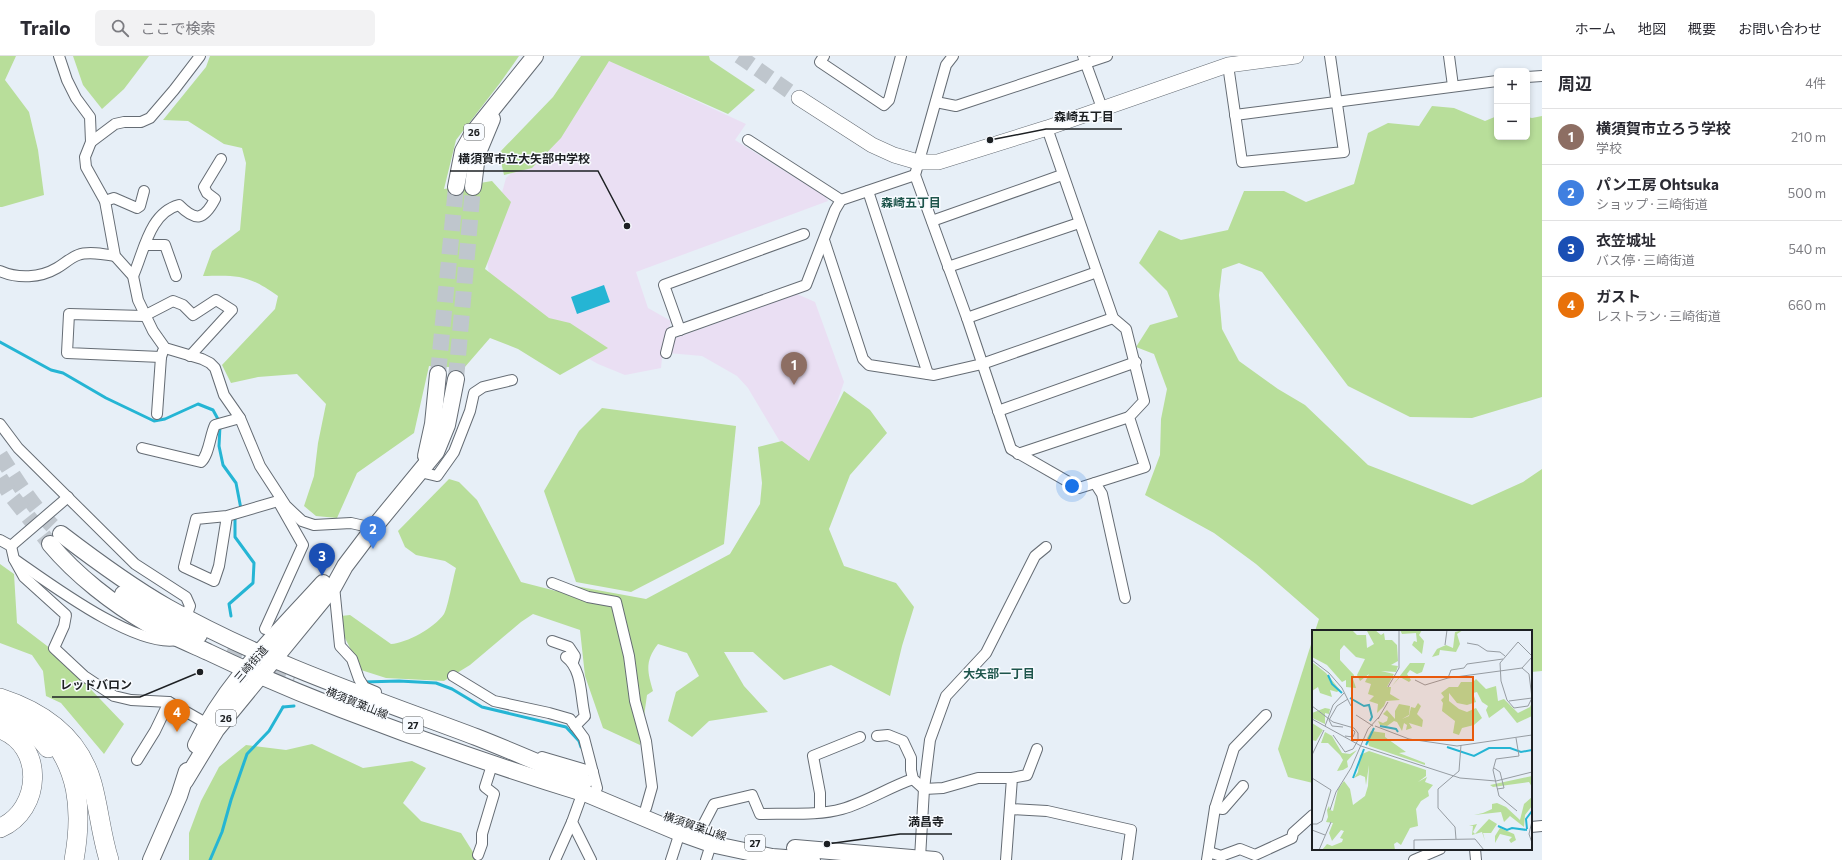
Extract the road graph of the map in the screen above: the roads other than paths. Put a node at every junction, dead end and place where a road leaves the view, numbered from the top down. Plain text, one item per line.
1 (59, 56) edge
2 (200, 56) edge
3 (535, 56) edge
4 (824, 56) edge
5 (901, 56) edge
6 (952, 56) edge
7 (1107, 56) edge
8 (1296, 56) edge
9 (1330, 56) edge
10 (1449, 56) edge
11 (1084, 60) edge
12 (1228, 60) edge
13 (1542, 76) edge
14 (1530, 77) edge
15 (1494, 81) edge
16 (1453, 86) junction
17 (799, 98) tunnel mouth
18 (1337, 101) junction
19 (936, 102) junction
20 (1102, 108) junction
21 (1235, 115) junction
22 (1047, 128) junction
23 (748, 140) dead end
24 (91, 142) junction
25 (470, 153) junction
26 (221, 159) dead end
27 (916, 168) junction
28 (1062, 175) junction
29 (456, 187) tunnel mouth
30 (473, 187) tunnel mouth
31 (144, 191) dead end
32 (868, 191) junction
33 (841, 200) junction
34 (105, 201) junction
35 (932, 221) junction
36 (1079, 223) junction
37 (804, 234) dead end
38 (824, 240) junction
39 (145, 245) junction
40 (115, 256) junction
41 (948, 267) junction
42 (0, 271) edge
43 (1097, 272) junction
44 (133, 276) junction
45 (176, 276) dead end
46 (144, 316) junction
47 (967, 318) junction
48 (1113, 318) junction
49 (680, 330) junction
50 (163, 352) junction
51 (666, 352) dead end
52 (190, 356) junction
53 (1136, 362) junction
54 (982, 364) junction
55 (438, 374) tunnel mouth
56 (928, 374) junction
57 (456, 379) tunnel mouth
58 (512, 380) dead end
59 (998, 411) junction
60 (157, 414) dead end
61 (1129, 417) junction
62 (240, 418) junction
63 (0, 424) edge
64 (142, 448) dead end
65 (1018, 454) junction
66 (420, 472) junction
67 (1095, 483) junction
68 (68, 497) junction
69 (279, 499) junction
70 (227, 516) junction
71 (373, 528) junction
72 (55, 539) junction
73 (0, 540) edge
74 (11, 546) junction
75 (1046, 547) dead end
76 (14, 559) junction
77 (345, 566) junction
78 (552, 583) dead end
79 (334, 586) junction
80 (1125, 598) dead end
81 (186, 617) junction
82 (265, 629) dead end
83 (181, 640) junction
84 (552, 641) dead end
85 (228, 648) tunnel mouth
86 (267, 655) junction
87 (252, 673) junction
88 (453, 676) dead end
89 (295, 678) tunnel mouth
90 (0, 700) edge
91 (169, 702) junction
92 (0, 714) edge
93 (1266, 715) dead end
94 (575, 726) junction
95 (211, 727) junction
96 (0, 729) edge
97 (877, 736) dead end
98 (860, 737) dead end
99 (1037, 749) dead end
100 (137, 760) dead end
101 (492, 765) junction
102 (1012, 778) junction
103 (913, 779) junction
104 (590, 784) junction
105 (1243, 786) dead end
106 (924, 789) junction
107 (646, 808) junction
108 (1215, 808) junction
109 (1010, 809) junction
110 (820, 812) junction
111 (1312, 816) edge
112 (572, 822) junction
113 (1542, 826) edge
114 (1532, 827) edge
115 (0, 828) edge
116 (682, 828) junction
117 (709, 836) junction
118 (1438, 850) edge
119 (1475, 850) edge
120 (478, 855) dead end
121 (790, 855) edge
122 (829, 856) edge
123 (1208, 856) edge
124 (928, 859) edge
125 (65, 860) edge
126 (74, 860) edge
127 (109, 860) edge
128 (151, 860) edge
129 (555, 860) edge
130 (591, 860) edge
131 (671, 860) edge
132 (706, 860) edge
133 (812, 860) edge
134 (1006, 860) edge
135 (1126, 860) edge
136 (1414, 860) edge
137 (1476, 860) edge

1 - 24 street
2 - 24 street
3 - 25 main road, 26
4 - 5 street
6 - 19 street
7 - 11 street
8 - 12 street
9 - 18 street
10 - 16 street
11 - 19 street
11 - 20 street
12 - 20 street
12 - 21 street
13 - 14 street
15 - 16 street
16 - 18 street
17 - 27 street
18 - 21 street
18 - 21 street
19 - 27 street
20 - 22 street
22 - 27 street
22 - 28 street
23 - 33 street
24 - 34 street
25 - 29 main road, 26
25 - 30 main road, 26
26 - 39 street
27 - 32 street
27 - 35 street
28 - 35 street
28 - 36 street
31 - 34 street
32 - 33 street
32 - 56 street
33 - 38 street
34 - 40 street
35 - 41 street
36 - 41 street
36 - 43 street
37 - 49 street
38 - 49 street
38 - 56 street
39 - 44 street
39 - 45 street
40 - 42 street
40 - 44 street
41 - 47 street
43 - 47 street
43 - 48 street
44 - 46 street
46 - 50 street
46 - 50 street
46 - 52 street
47 - 54 street
48 - 53 street
48 - 54 street
49 - 51 street
50 - 52 street
50 - 60 street
52 - 62 street
53 - 59 street
53 - 61 street
54 - 56 street
54 - 59 street
55 - 66 main road, 三崎街道 / 26
57 - 66 main road, 三崎街道 / 26
58 - 66 street
59 - 65 street
61 - 65 street
61 - 67 street
62 - 64 street
62 - 69 street
63 - 68 street
65 - 67 street
66 - 71 main road, 三崎街道 / 26
67 - 80 street
68 - 74 street
68 - 81 street
69 - 70 street
69 - 71 street
69 - 82 street
70 - 70 street
71 - 77 main road, 三崎街道 / 26
72 - 81 main road
72 - 83 main road
72 - 85 main road
73 - 74 street
74 - 76 street
75 - 106 street
76 - 83 street
76 - 91 street
77 - 79 main road, 三崎街道 / 26
77 - 86 main road, 三崎街道 / 26
78 - 107 street
79 - 86 main road, 三崎街道 / 26
79 - 104 street
81 - 86 main road
83 - 87 main road
84 - 94 street
86 - 87 main road, 三崎街道 / 26
86 - 104 main road
87 - 95 main road, 三崎街道 / 26
87 - 101 main road
88 - 94 street
89 - 104 main road, 横須賀葉山線 / 27
90 - 126 highway
90 - 127 highway
91 - 95 street
91 - 100 street
92 - 125 highway
93 - 108 street
94 - 104 street
95 - 128 main road, 三崎街道 / 26
96 - 115 highway
97 - 103 street
98 - 110 street
99 - 102 street
101 - 104 main road
101 - 120 street
102 - 106 street
102 - 109 street
103 - 106 street
103 - 110 street
104 - 107 main road, 横須賀葉山線 / 27
104 - 112 street
104 - 116 main road, 横須賀葉山線 / 27
105 - 108 street
106 - 124 street
107 - 116 main road, 横須賀葉山線 / 27
108 - 123 street
109 - 134 street
109 - 135 street
110 - 117 street
111 - 123 street
112 - 129 street
112 - 130 street
113 - 114 street
116 - 117 main road, 横須賀葉山線 / 27
116 - 131 street
117 - 121 main road, 横須賀葉山線 / 27
117 - 132 street
118 - 136 street
119 - 137 street
121 - 122 main road, 横須賀葉山線 / 27
121 - 133 main road, 横須賀葉山線 / 27
122 - 124 main road, 横須賀葉山線 / 27

